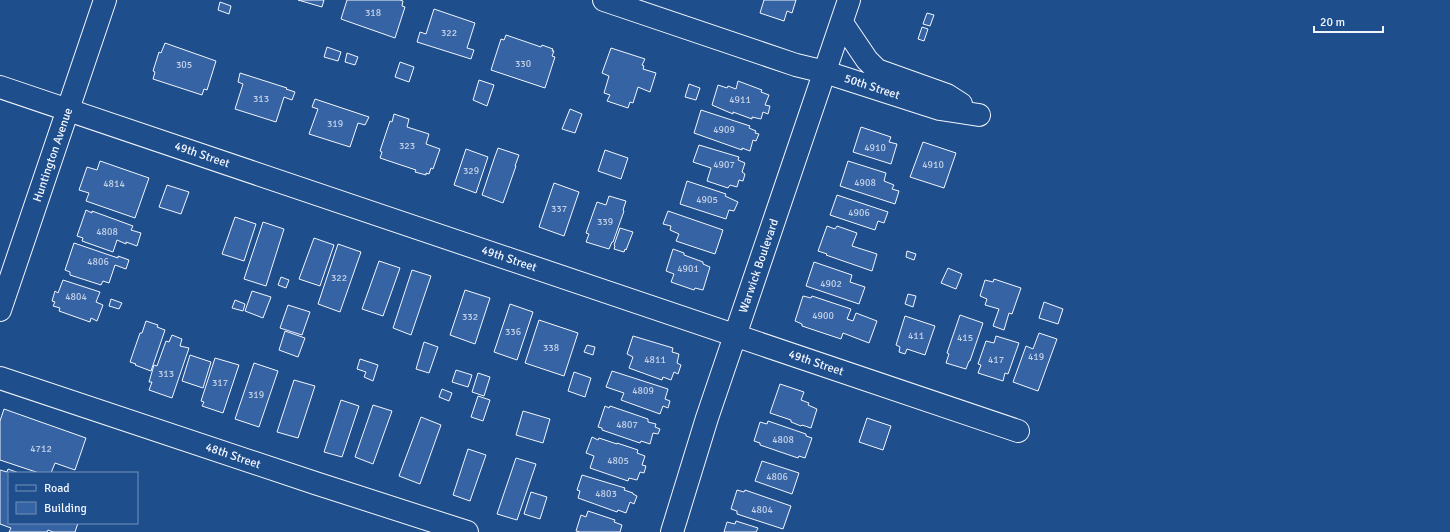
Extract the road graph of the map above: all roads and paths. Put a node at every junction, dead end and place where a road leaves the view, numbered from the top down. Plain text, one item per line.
1 (105, 0) edge
2 (604, 0) edge
3 (849, 0) edge
4 (842, 23) junction
5 (825, 72) junction
6 (0, 87) edge
7 (68, 110) junction
8 (0, 310) edge
9 (736, 335) junction
10 (0, 378) edge
11 (1018, 431) dead end
12 (467, 532) edge
13 (672, 532) edge

1 - 7 street, Huntington Avenue
2 - 5 street, 50th Street
3 - 4 street, Warwick Boulevard
4 - 5 street, Warwick Boulevard
4 - 5 street, 50th Street
5 - 9 street, Warwick Boulevard
6 - 7 street, 49th Street
7 - 8 street, Huntington Avenue
7 - 9 street, 49th Street
9 - 11 street, 49th Street
9 - 13 street, Warwick Boulevard
10 - 12 street, 48th Street

